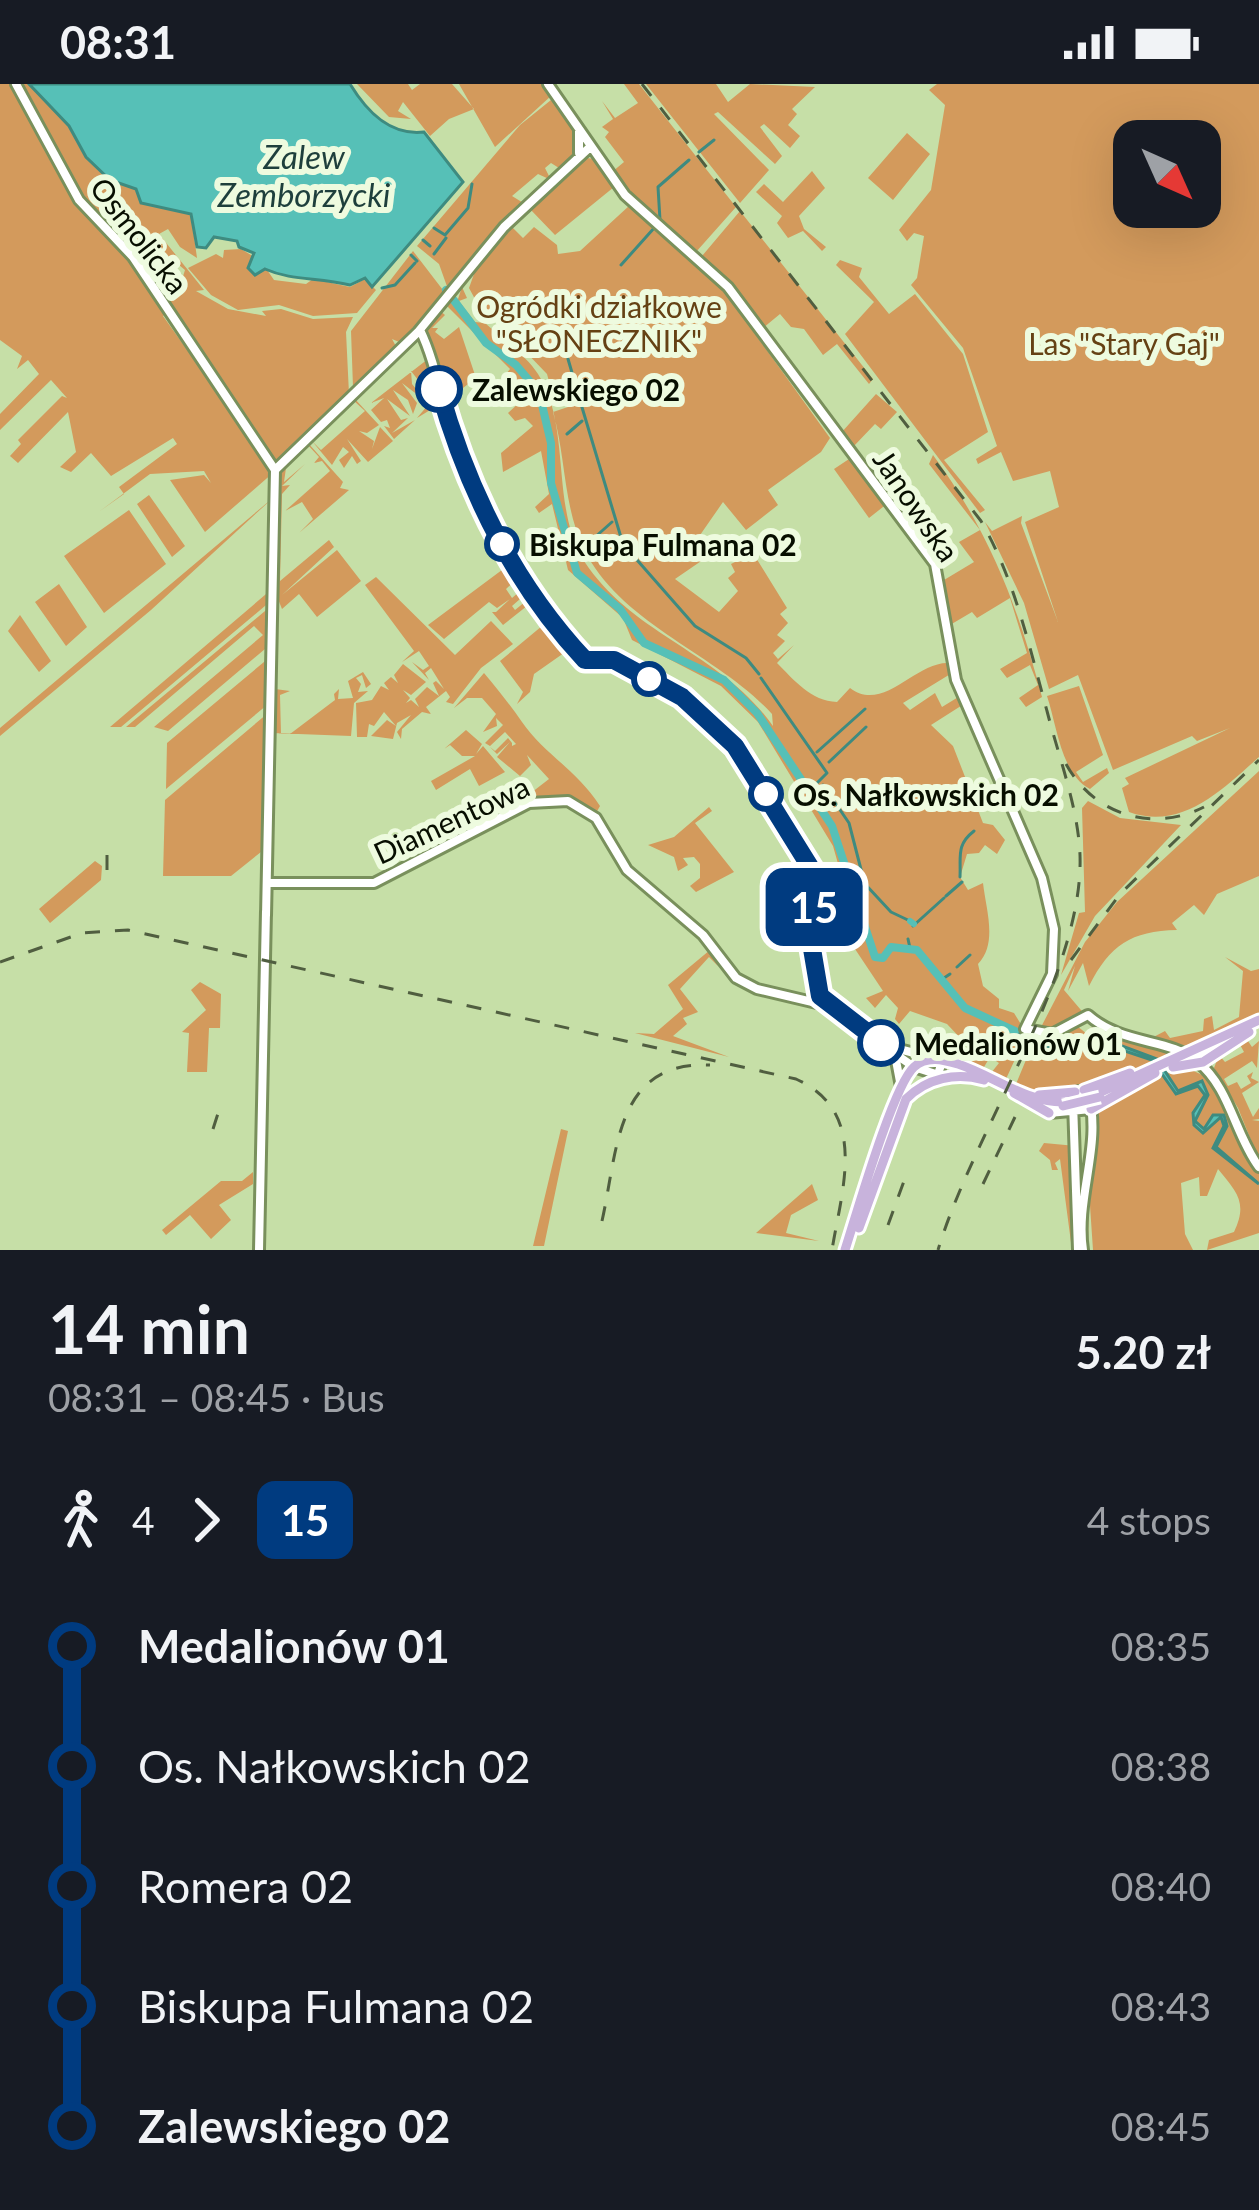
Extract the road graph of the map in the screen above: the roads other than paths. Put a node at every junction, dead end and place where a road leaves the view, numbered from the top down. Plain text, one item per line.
1 (16, 84) edge
2 (548, 84) edge
3 (579, 130) junction
4 (593, 150) junction
5 (582, 154) junction
6 (420, 330) junction
7 (275, 470) junction
8 (270, 882) junction
9 (266, 916) junction
10 (816, 981) junction
11 (807, 1000) junction
12 (835, 1010) junction
13 (1259, 1023) edge
14 (885, 1046) junction
15 (894, 1054) junction
16 (1189, 1056) junction
17 (934, 1058) junction
18 (914, 1067) junction
19 (1152, 1070) junction
20 (1212, 1073) junction
21 (936, 1076) junction
22 (950, 1076) junction
23 (920, 1086) junction
24 (901, 1089) junction
25 (1079, 1091) junction
26 (1015, 1092) junction
27 (1091, 1109) junction
28 (1049, 1113) joint
29 (1074, 1113) junction
30 (1259, 1164) edge
31 (259, 1250) edge
32 (848, 1250) edge
33 (1081, 1250) edge

1 - 7 street, Osmolicka
2 - 3 street, Janowska
3 - 4 street, Janowska
3 - 5 street
4 - 5 street
4 - 16 street, Janowska
5 - 6 street
6 - 7 street
6 - 10 street
7 - 8 street
8 - 9 street
8 - 9 street
8 - 11 street, Diamentowa
9 - 31 street
10 - 11 street
10 - 12 street
11 - 12 street, Diamentowa
12 - 14 street, Diamentowa
13 - 16 main road
13 - 16 main road
14 - 15 street, Diamentowa
14 - 17 street, Diamentowa
15 - 18 street, Diamentowa
15 - 24 street
16 - 19 main road
16 - 20 street
16 - 20 street
17 - 18 main road
17 - 21 street
17 - 26 main road, Diamentowa
18 - 21 street, Diamentowa
18 - 24 main road
19 - 25 main road
19 - 26 main road, bridge
19 - 27 main road
20 - 30 street
21 - 22 street, Diamentowa
21 - 23 street
22 - 23 main road
22 - 26 main road, Diamentowa
23 - 32 main road
24 - 32 main road
25 - 26 main road
25 - 27 street
25 - 29 street
26 - 28 main road
27 - 29 street
27 - 33 street
28 - 29 street
29 - 33 street

